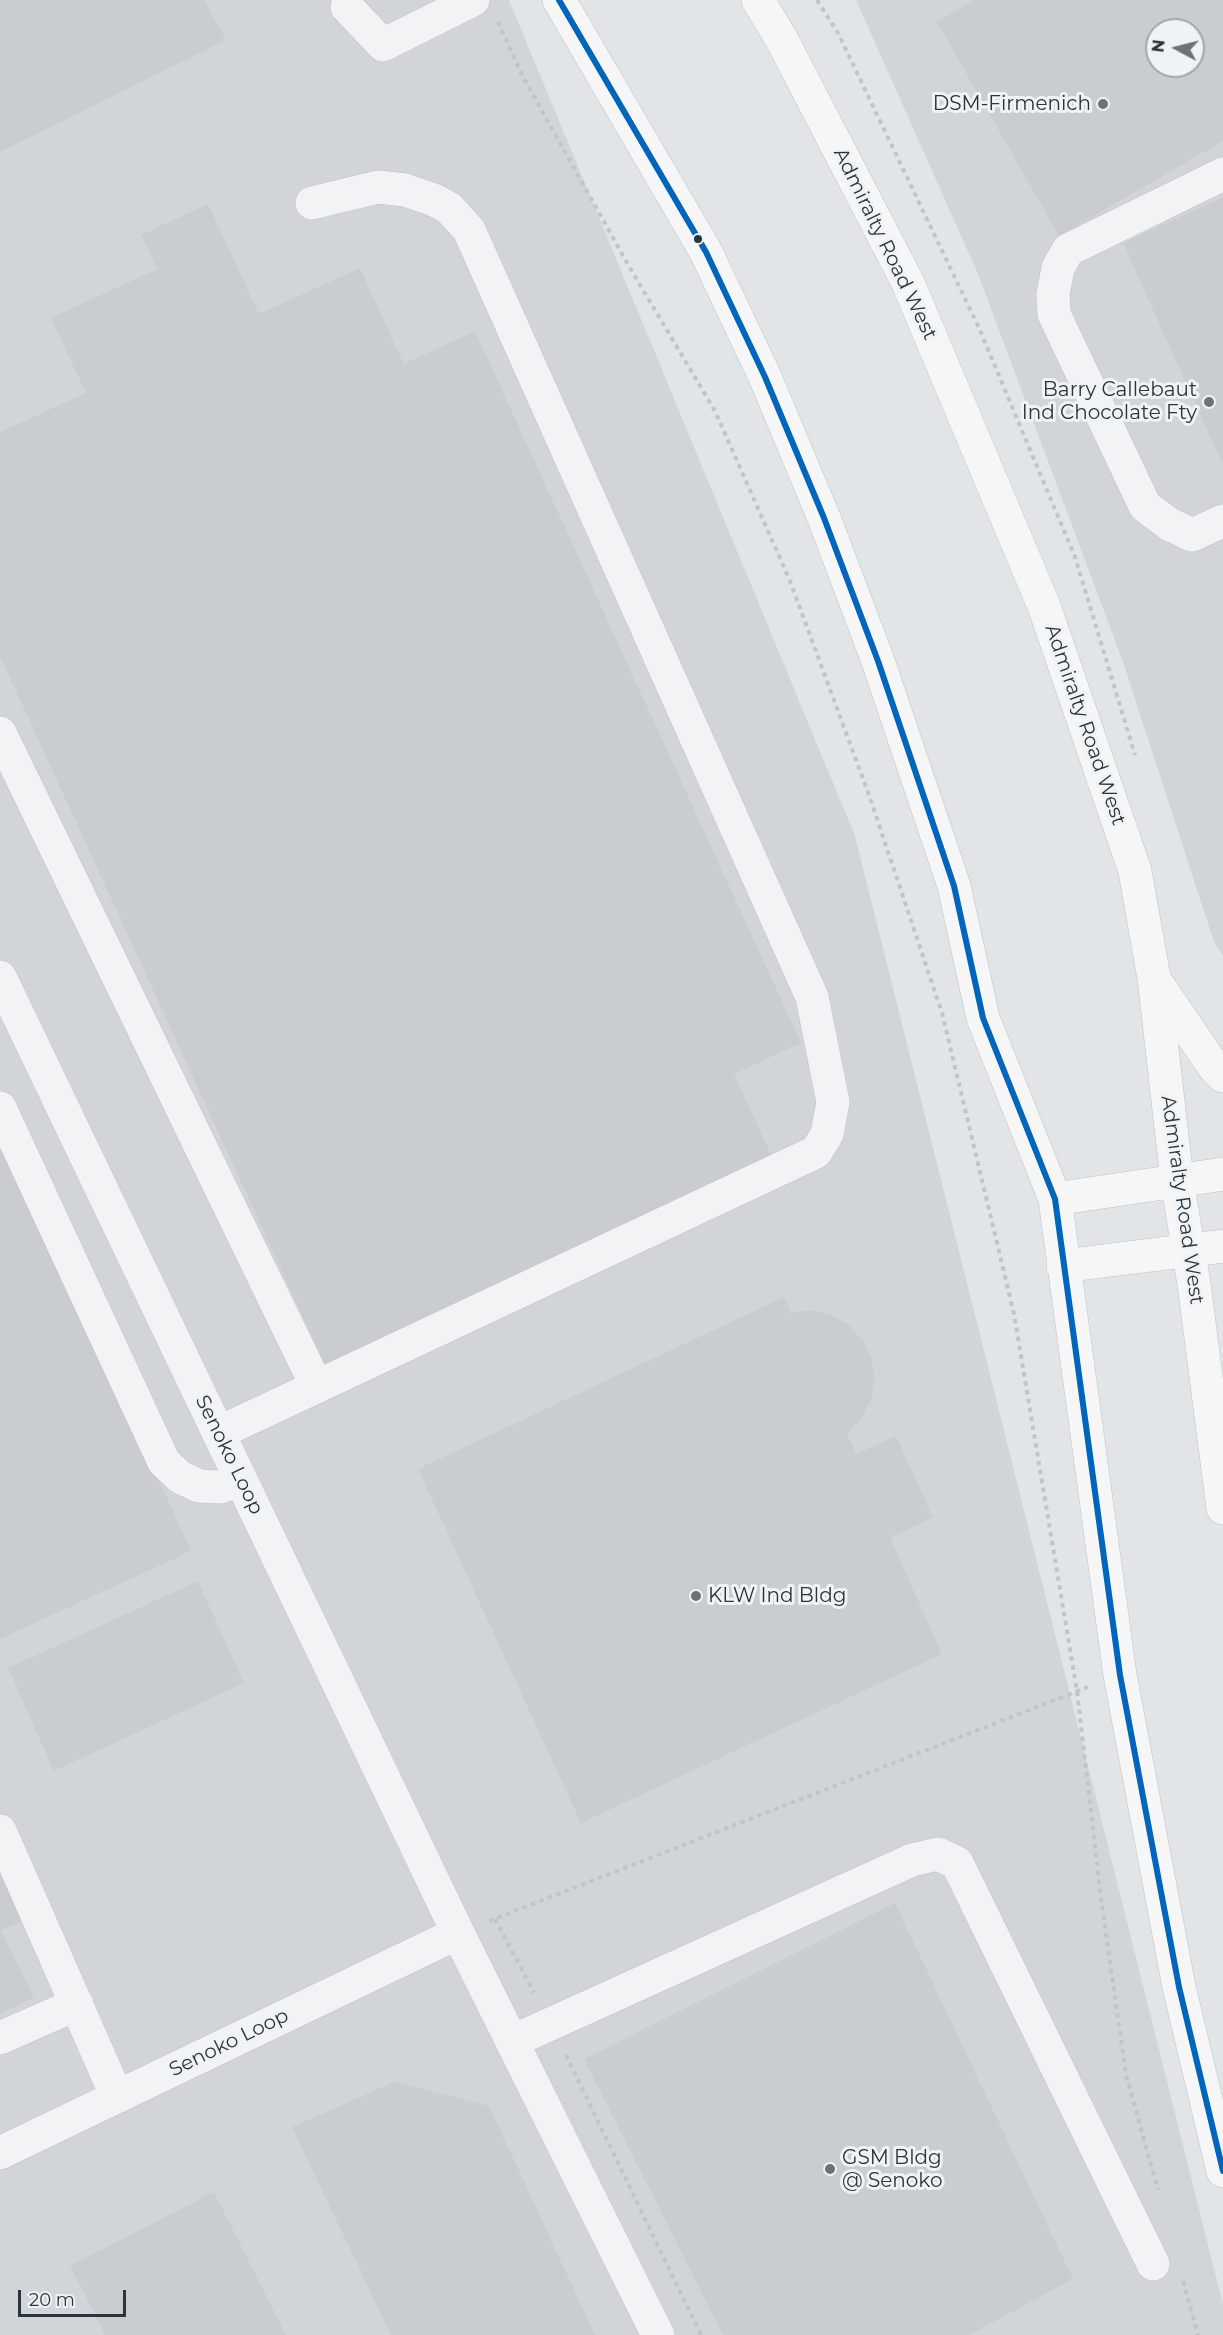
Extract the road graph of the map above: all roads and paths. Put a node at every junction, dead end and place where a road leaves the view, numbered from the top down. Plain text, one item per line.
1 (473, 0) edge
2 (559, 0) edge
3 (758, 0) edge
4 (347, 7) dead end
5 (498, 21) dead end
6 (1223, 174) edge
7 (312, 203) dead end
8 (1223, 521) edge
9 (0, 733) edge
10 (0, 977) edge
11 (1154, 978) junction
12 (1223, 1076) edge
13 (0, 1108) edge
14 (1223, 1174) edge
15 (1178, 1180) junction
16 (1055, 1198) junction
17 (1223, 1246) edge
18 (1187, 1249) junction
19 (1063, 1266) junction
20 (316, 1387) junction
21 (218, 1433) junction
22 (1220, 1454) edge
23 (241, 1480) junction
24 (1223, 1508) edge
25 (1120, 1675) junction
26 (1077, 1691) junction
27 (0, 1831) edge
28 (495, 1919) junction
29 (458, 1934) junction
30 (77, 2004) junction
31 (551, 2023) junction
32 (0, 2038) edge
33 (513, 2041) junction
34 (117, 2097) junction
35 (0, 2153) edge
36 (1223, 2171) edge
37 (1161, 2199) dead end
38 (1153, 2264) dead end
39 (1182, 2278) dead end
40 (658, 2335) edge
41 (701, 2335) edge
42 (1198, 2335) edge

1 - 4 street
2 - 16 main road
3 - 11 main road, Admiralty Road West
5 - 26 path
6 - 8 street
7 - 20 street
9 - 20 street
10 - 21 street, Senoko Loop
11 - 12 main road
11 - 15 main road, Admiralty Road West
13 - 23 street
14 - 15 main road
15 - 16 main road
15 - 18 main road, Admiralty Road West
16 - 19 main road
17 - 18 main road
18 - 19 main road
18 - 22 main road, Admiralty Road West
19 - 25 main road
20 - 21 street
21 - 23 street, Senoko Loop
22 - 24 main road, Admiralty Road West
23 - 29 street, Senoko Loop
25 - 26 path
25 - 36 main road
26 - 28 path
26 - 37 path
27 - 30 street
28 - 29 path
28 - 31 path
29 - 33 street, Senoko Loop
29 - 34 street, Senoko Loop
30 - 32 street
30 - 34 street
31 - 33 street
31 - 38 street
31 - 41 path
33 - 40 street, Senoko Loop
34 - 35 street, Senoko Loop
39 - 42 path

